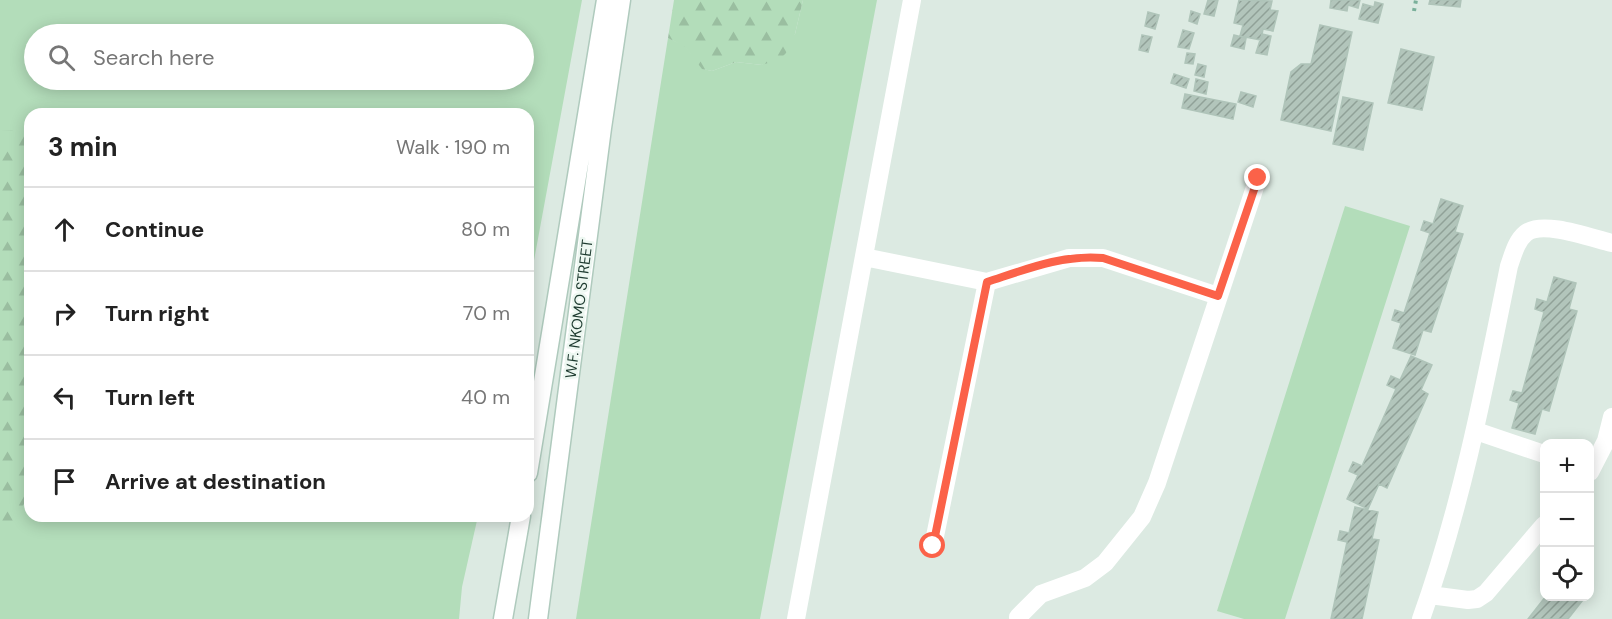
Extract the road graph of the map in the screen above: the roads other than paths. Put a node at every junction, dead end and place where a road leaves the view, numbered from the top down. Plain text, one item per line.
1 (606, 0) edge
2 (621, 0) edge
3 (912, 0) edge
4 (1258, 178) dead end
5 (1612, 243) edge
6 (864, 257) junction
7 (987, 282) junction
8 (1218, 296) junction
9 (1612, 417) edge
10 (1476, 431) junction
11 (534, 437) edge
12 (1540, 452) edge
13 (1594, 464) edge
14 (520, 522) edge
15 (1540, 531) edge
16 (933, 546) dead end
17 (1430, 595) junction
18 (1014, 618) edge
19 (503, 619) edge
20 (538, 619) edge
21 (796, 619) edge
22 (1421, 619) edge

1 - 11 street, W.F. NKOMO STREET
2 - 20 street, W.F. NKOMO STREET
3 - 6 street
4 - 8 street
5 - 10 street
6 - 7 street
6 - 21 street
7 - 8 street
7 - 16 street
8 - 18 street
9 - 13 street
10 - 12 street
10 - 17 street
14 - 19 street
15 - 17 street
17 - 22 street

